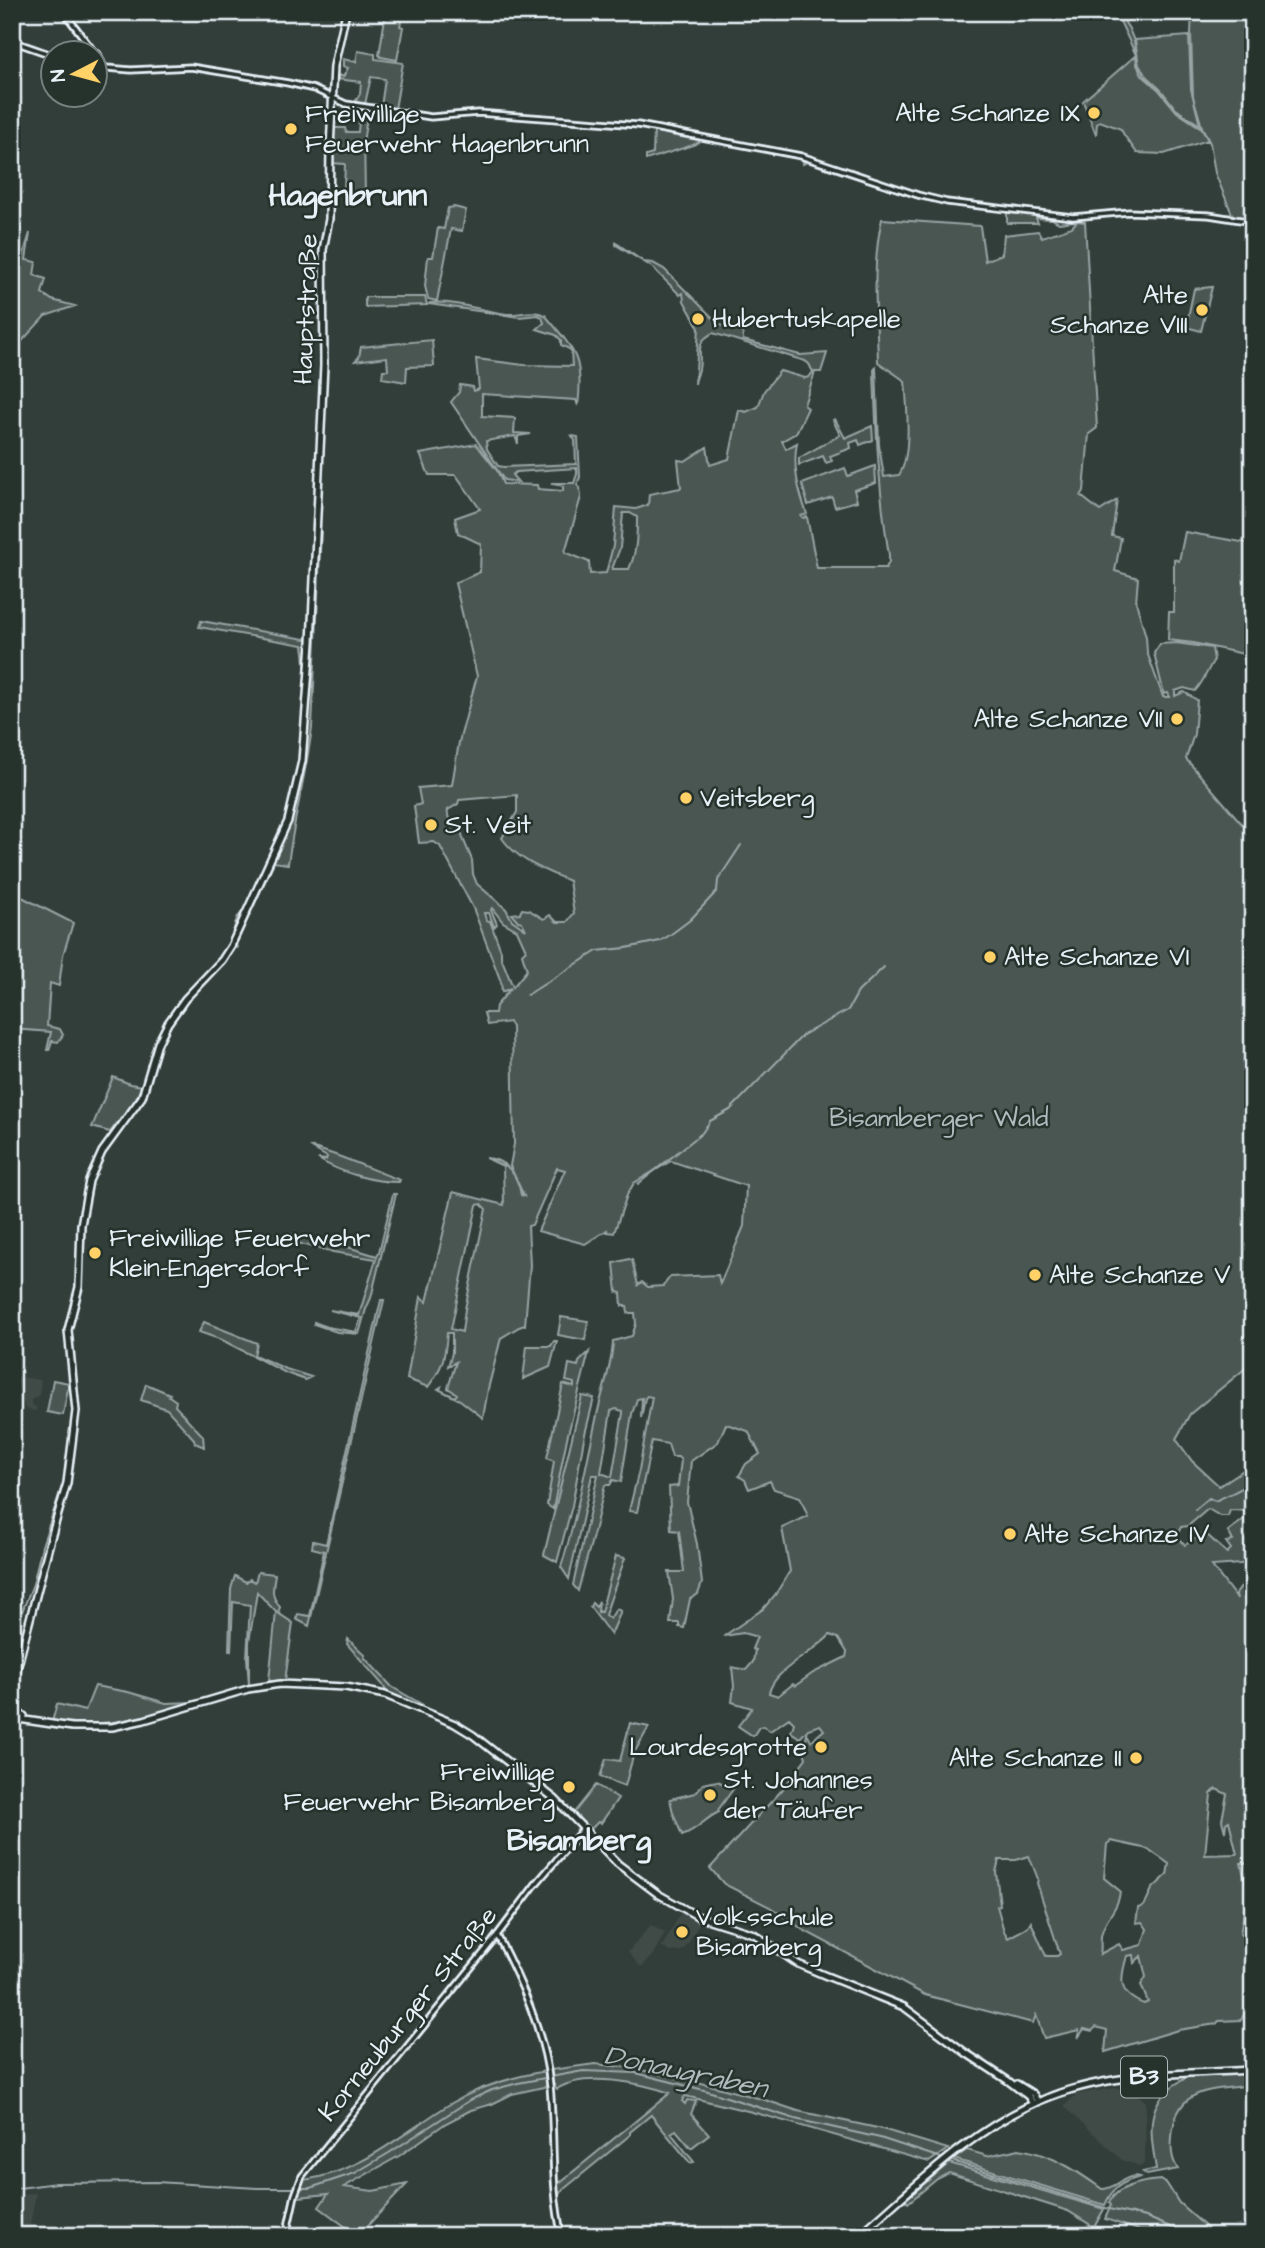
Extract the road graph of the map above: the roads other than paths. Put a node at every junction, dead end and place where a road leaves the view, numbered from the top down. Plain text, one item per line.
1 (64, 12) edge
2 (346, 12) edge
3 (82, 38) edge
4 (12, 41) edge
5 (38, 50) edge
6 (108, 68) edge
7 (332, 99) junction
8 (1253, 222) edge
9 (13, 1686) edge
10 (12, 1711) edge
11 (12, 1718) edge
12 (34, 1720) junction
13 (583, 1828) junction
14 (497, 1935) junction
15 (1253, 2070) edge
16 (1036, 2103) junction
17 (286, 2236) edge
18 (562, 2236) edge
19 (858, 2236) edge

1 - 3 street
2 - 7 main road, Hauptstraße
4 - 5 street
6 - 7 street
7 - 8 street
7 - 9 main road, Hauptstraße
10 - 12 main road
11 - 12 main road
12 - 13 main road
13 - 14 street, Korneuburger Straße
13 - 16 main road
14 - 17 street, Korneuburger Straße
14 - 18 street
15 - 16 main road, B3
16 - 19 main road, B3

